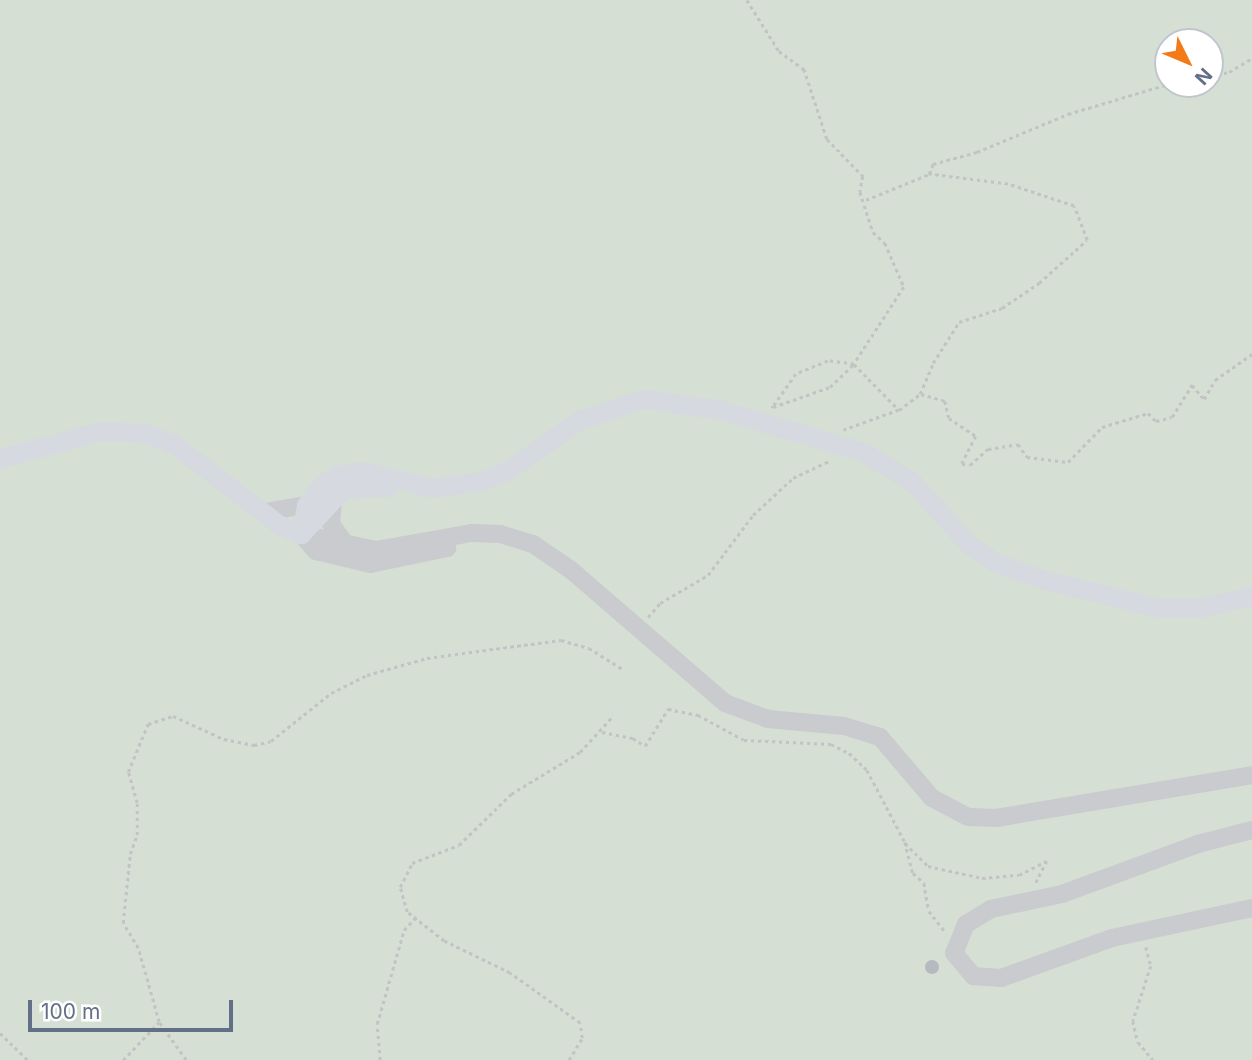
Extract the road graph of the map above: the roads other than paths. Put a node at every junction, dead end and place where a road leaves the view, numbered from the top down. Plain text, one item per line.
1 (603, 409) junction
2 (0, 458) edge
3 (333, 501) junction
4 (306, 505) junction
5 (265, 512) junction
6 (301, 534) junction
7 (346, 545) junction
8 (594, 592) junction
9 (1252, 596) edge
10 (1252, 775) edge
11 (1252, 830) edge
12 (1252, 908) edge

1 - 3 main road
1 - 4 main road
1 - 9 main road
2 - 5 main road
3 - 6 main road
3 - 7 street
4 - 5 street
4 - 6 main road
5 - 6 main road
6 - 7 street
6 - 8 street
7 - 8 street
8 - 10 street
11 - 12 street

